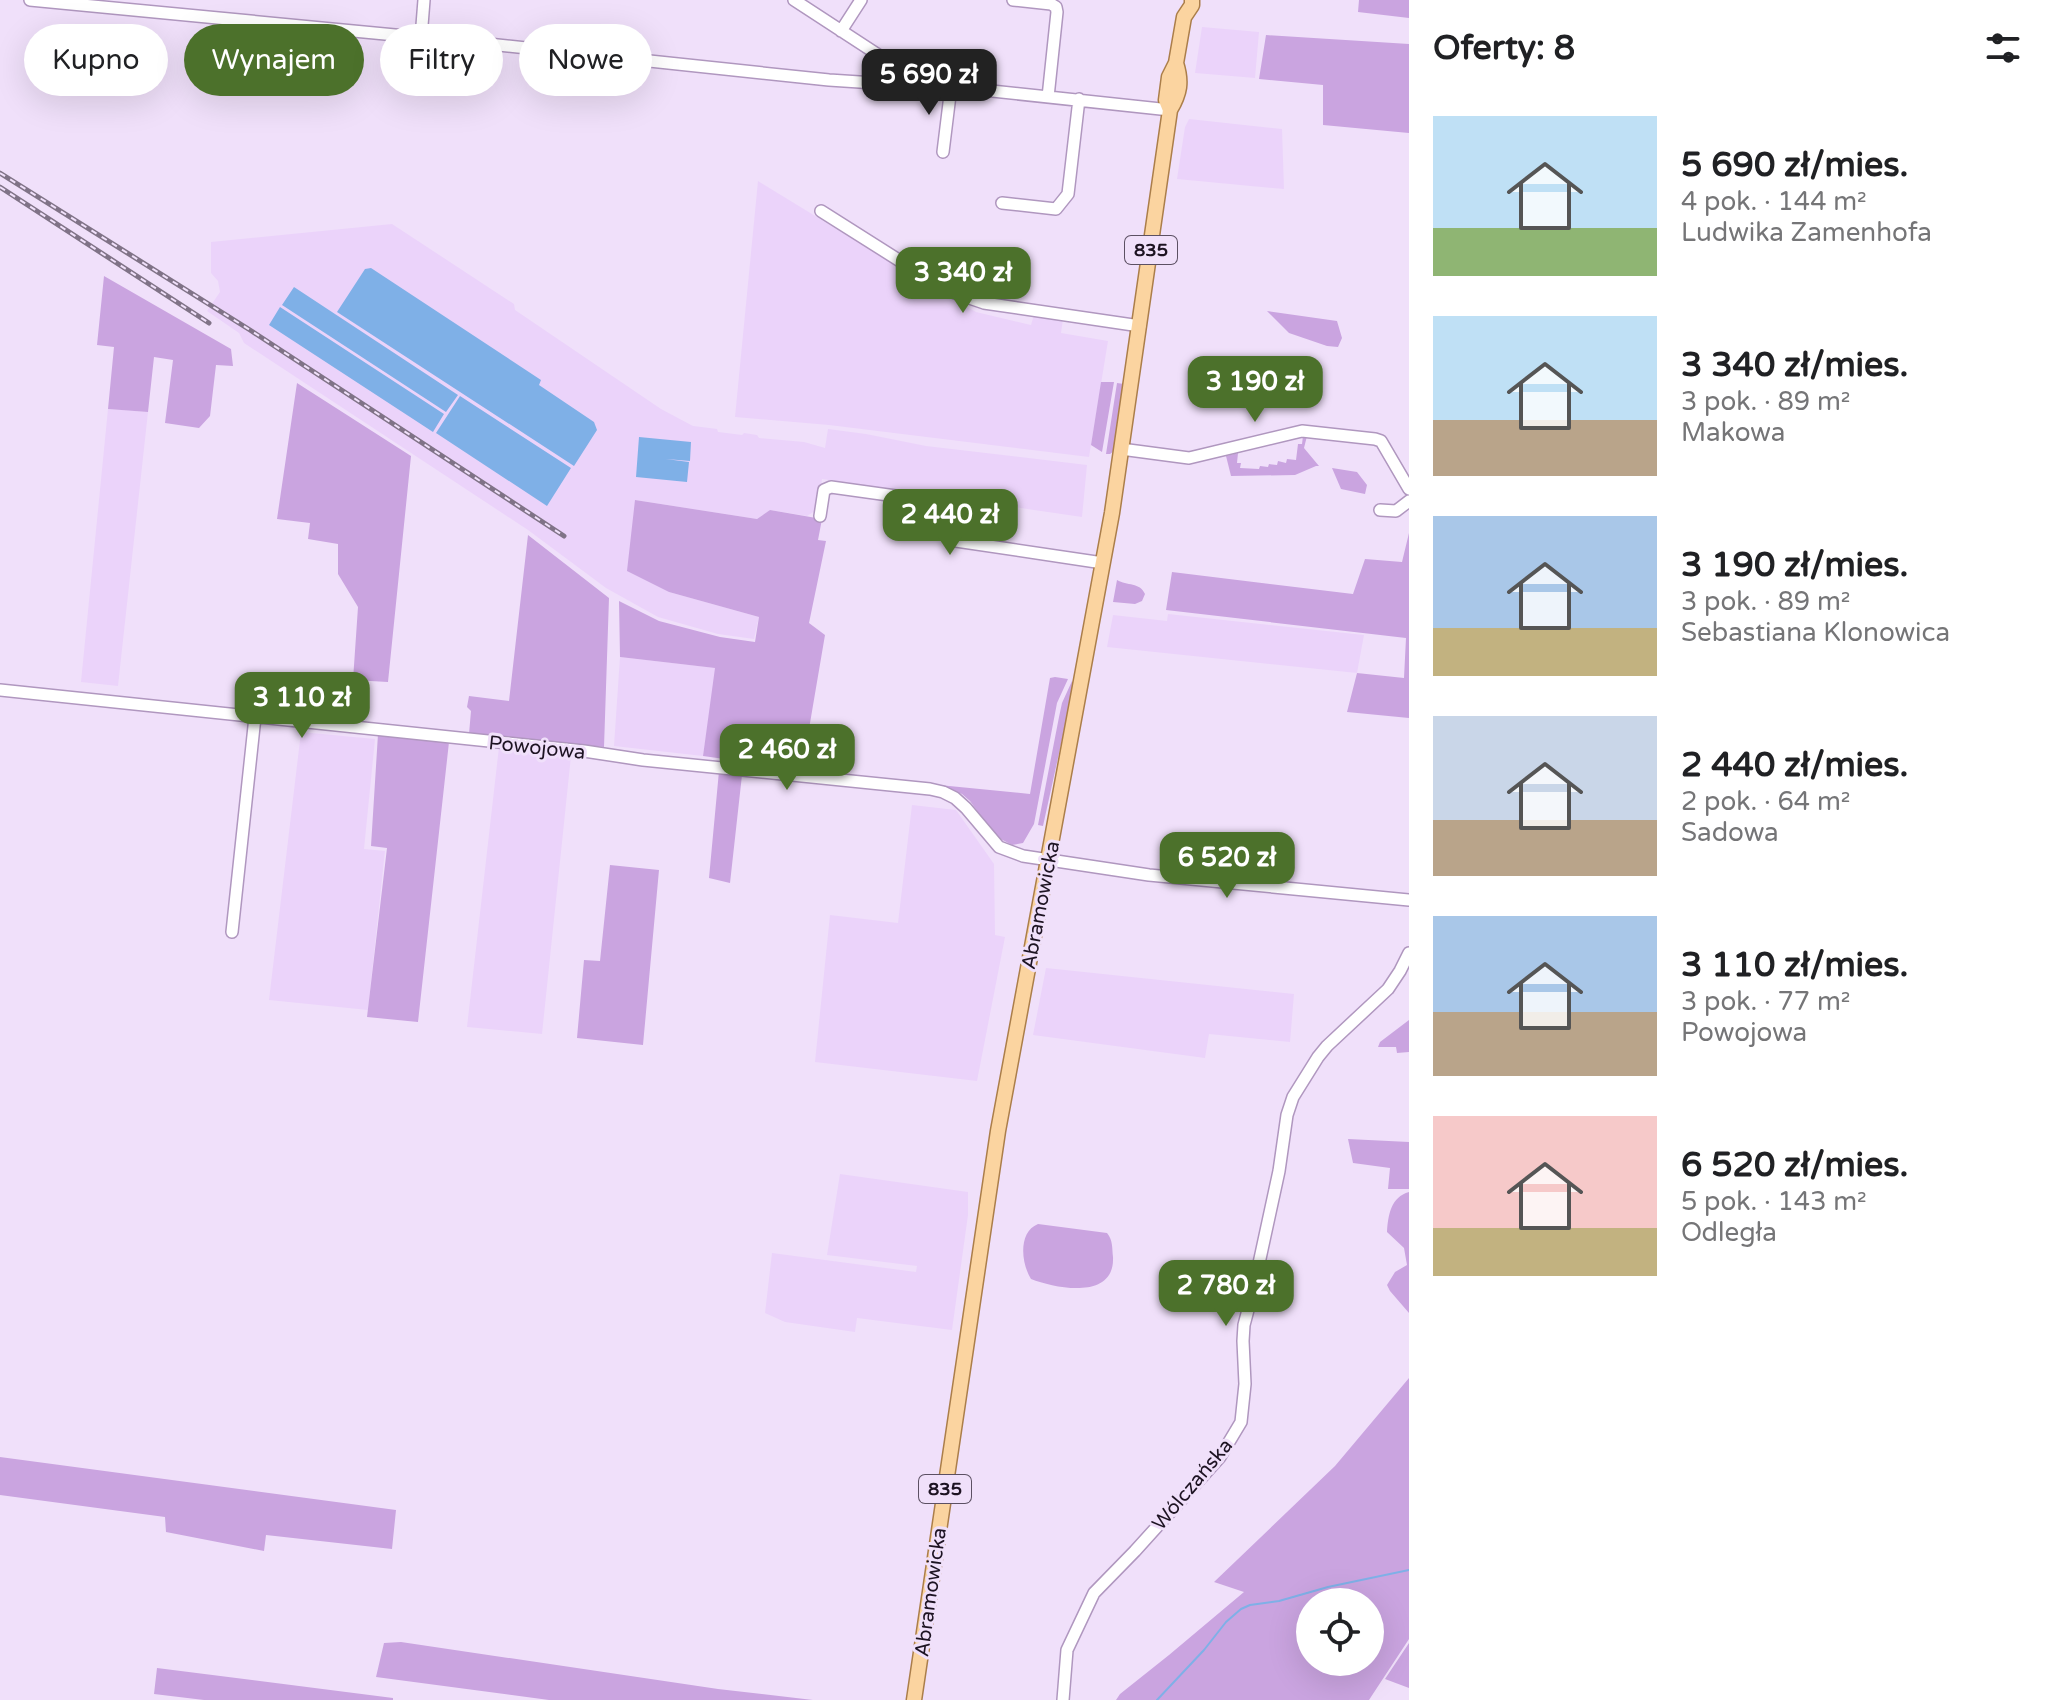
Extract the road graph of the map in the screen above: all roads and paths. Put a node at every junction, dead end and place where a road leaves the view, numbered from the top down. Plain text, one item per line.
1 (30, 0) edge
2 (424, 0) edge
3 (794, 0) edge
4 (861, 0) edge
5 (1013, 0) edge
6 (1180, 0) edge
7 (1192, 0) edge
8 (1184, 17) junction
9 (422, 24) edge
10 (841, 31) junction
11 (380, 34) edge
12 (503, 46) edge
13 (912, 77) junction
14 (951, 87) junction
15 (1048, 97) junction
16 (1079, 99) junction
17 (1170, 110) junction
18 (943, 152) dead end
19 (1002, 203) dead end
20 (821, 211) dead end
21 (1140, 326) junction
22 (1121, 449) junction
23 (1409, 489) edge
24 (1409, 501) edge
25 (1380, 510) dead end
26 (820, 516) dead end
27 (1103, 563) junction
28 (0, 690) edge
29 (255, 717) junction
30 (1048, 861) junction
31 (1409, 900) edge
32 (232, 932) dead end
33 (1409, 953) edge
34 (914, 1700) edge
35 (1063, 1700) edge

1 - 11 street
2 - 9 street
3 - 10 street
4 - 10 street
5 - 15 street
6 - 8 main road, Abramowicka / 835
7 - 8 main road, Abramowicka / 835
8 - 17 main road, Abramowicka / 835
10 - 13 street
12 - 13 street
13 - 14 street
14 - 15 street
14 - 18 street
15 - 16 street
16 - 17 street
16 - 19 street
17 - 21 main road, Abramowicka / 835
20 - 21 street
21 - 22 main road, Abramowicka / 835
22 - 23 street
22 - 27 main road, Abramowicka / 835
24 - 25 street
26 - 27 street
27 - 30 main road, Abramowicka / 835
28 - 29 street, Powojowa
29 - 30 street, Powojowa
29 - 32 street
30 - 31 street, Powojowa
30 - 34 main road, Abramowicka / 835
33 - 35 street, Wólczańska

